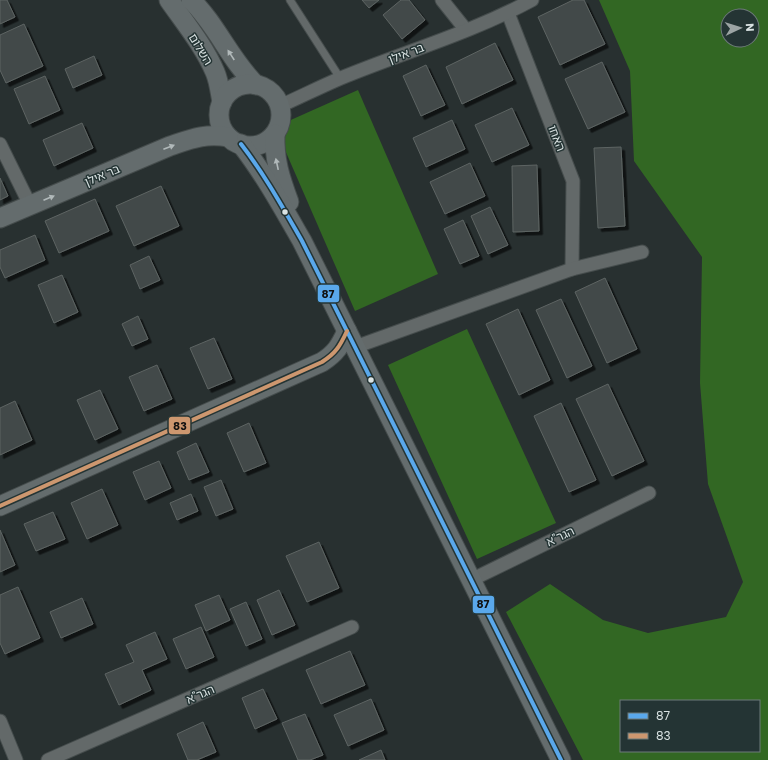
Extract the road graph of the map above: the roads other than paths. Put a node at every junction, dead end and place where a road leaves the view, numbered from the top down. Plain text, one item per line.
1 (168, 0) edge
2 (191, 0) edge
3 (290, 0) edge
4 (442, 0) edge
5 (532, 0) edge
6 (508, 13) junction
7 (466, 30) junction
8 (340, 78) junction
9 (256, 85) junction
10 (222, 102) junction
11 (280, 106) junction
12 (275, 134) junction
13 (235, 141) junction
14 (0, 144) edge
15 (30, 206) junction
16 (0, 218) edge
17 (302, 241) junction
18 (642, 252) dead end
19 (572, 269) junction
20 (351, 339) junction
21 (649, 493) dead end
22 (0, 506) edge
23 (471, 580) junction
24 (352, 627) dead end
25 (0, 721) edge
26 (16, 760) edge
27 (48, 760) edge
28 (561, 760) edge

1 - 10 street, השלום
9 -> 2 street, השלום
3 - 8 lane
4 - 7 street
5 - 6 street, בר אילן
6 - 7 street, בר אילן
6 - 19 street, האחו
7 - 8 street, בר אילן
8 - 11 street, בר אילן
9 - 10 street
9 - 11 street
10 - 13 street
11 - 12 street
12 - 13 street
17 -> 12 street
15 -> 13 street, בר אילן
13 - 17 street
14 - 15 street
15 - 16 street, בר אילן
17 - 20 street
18 - 19 street
19 - 20 street
20 - 22 street
20 - 23 street
21 - 23 street, הגר"א
23 - 28 street
24 - 27 street, הגר"א
25 - 26 street

